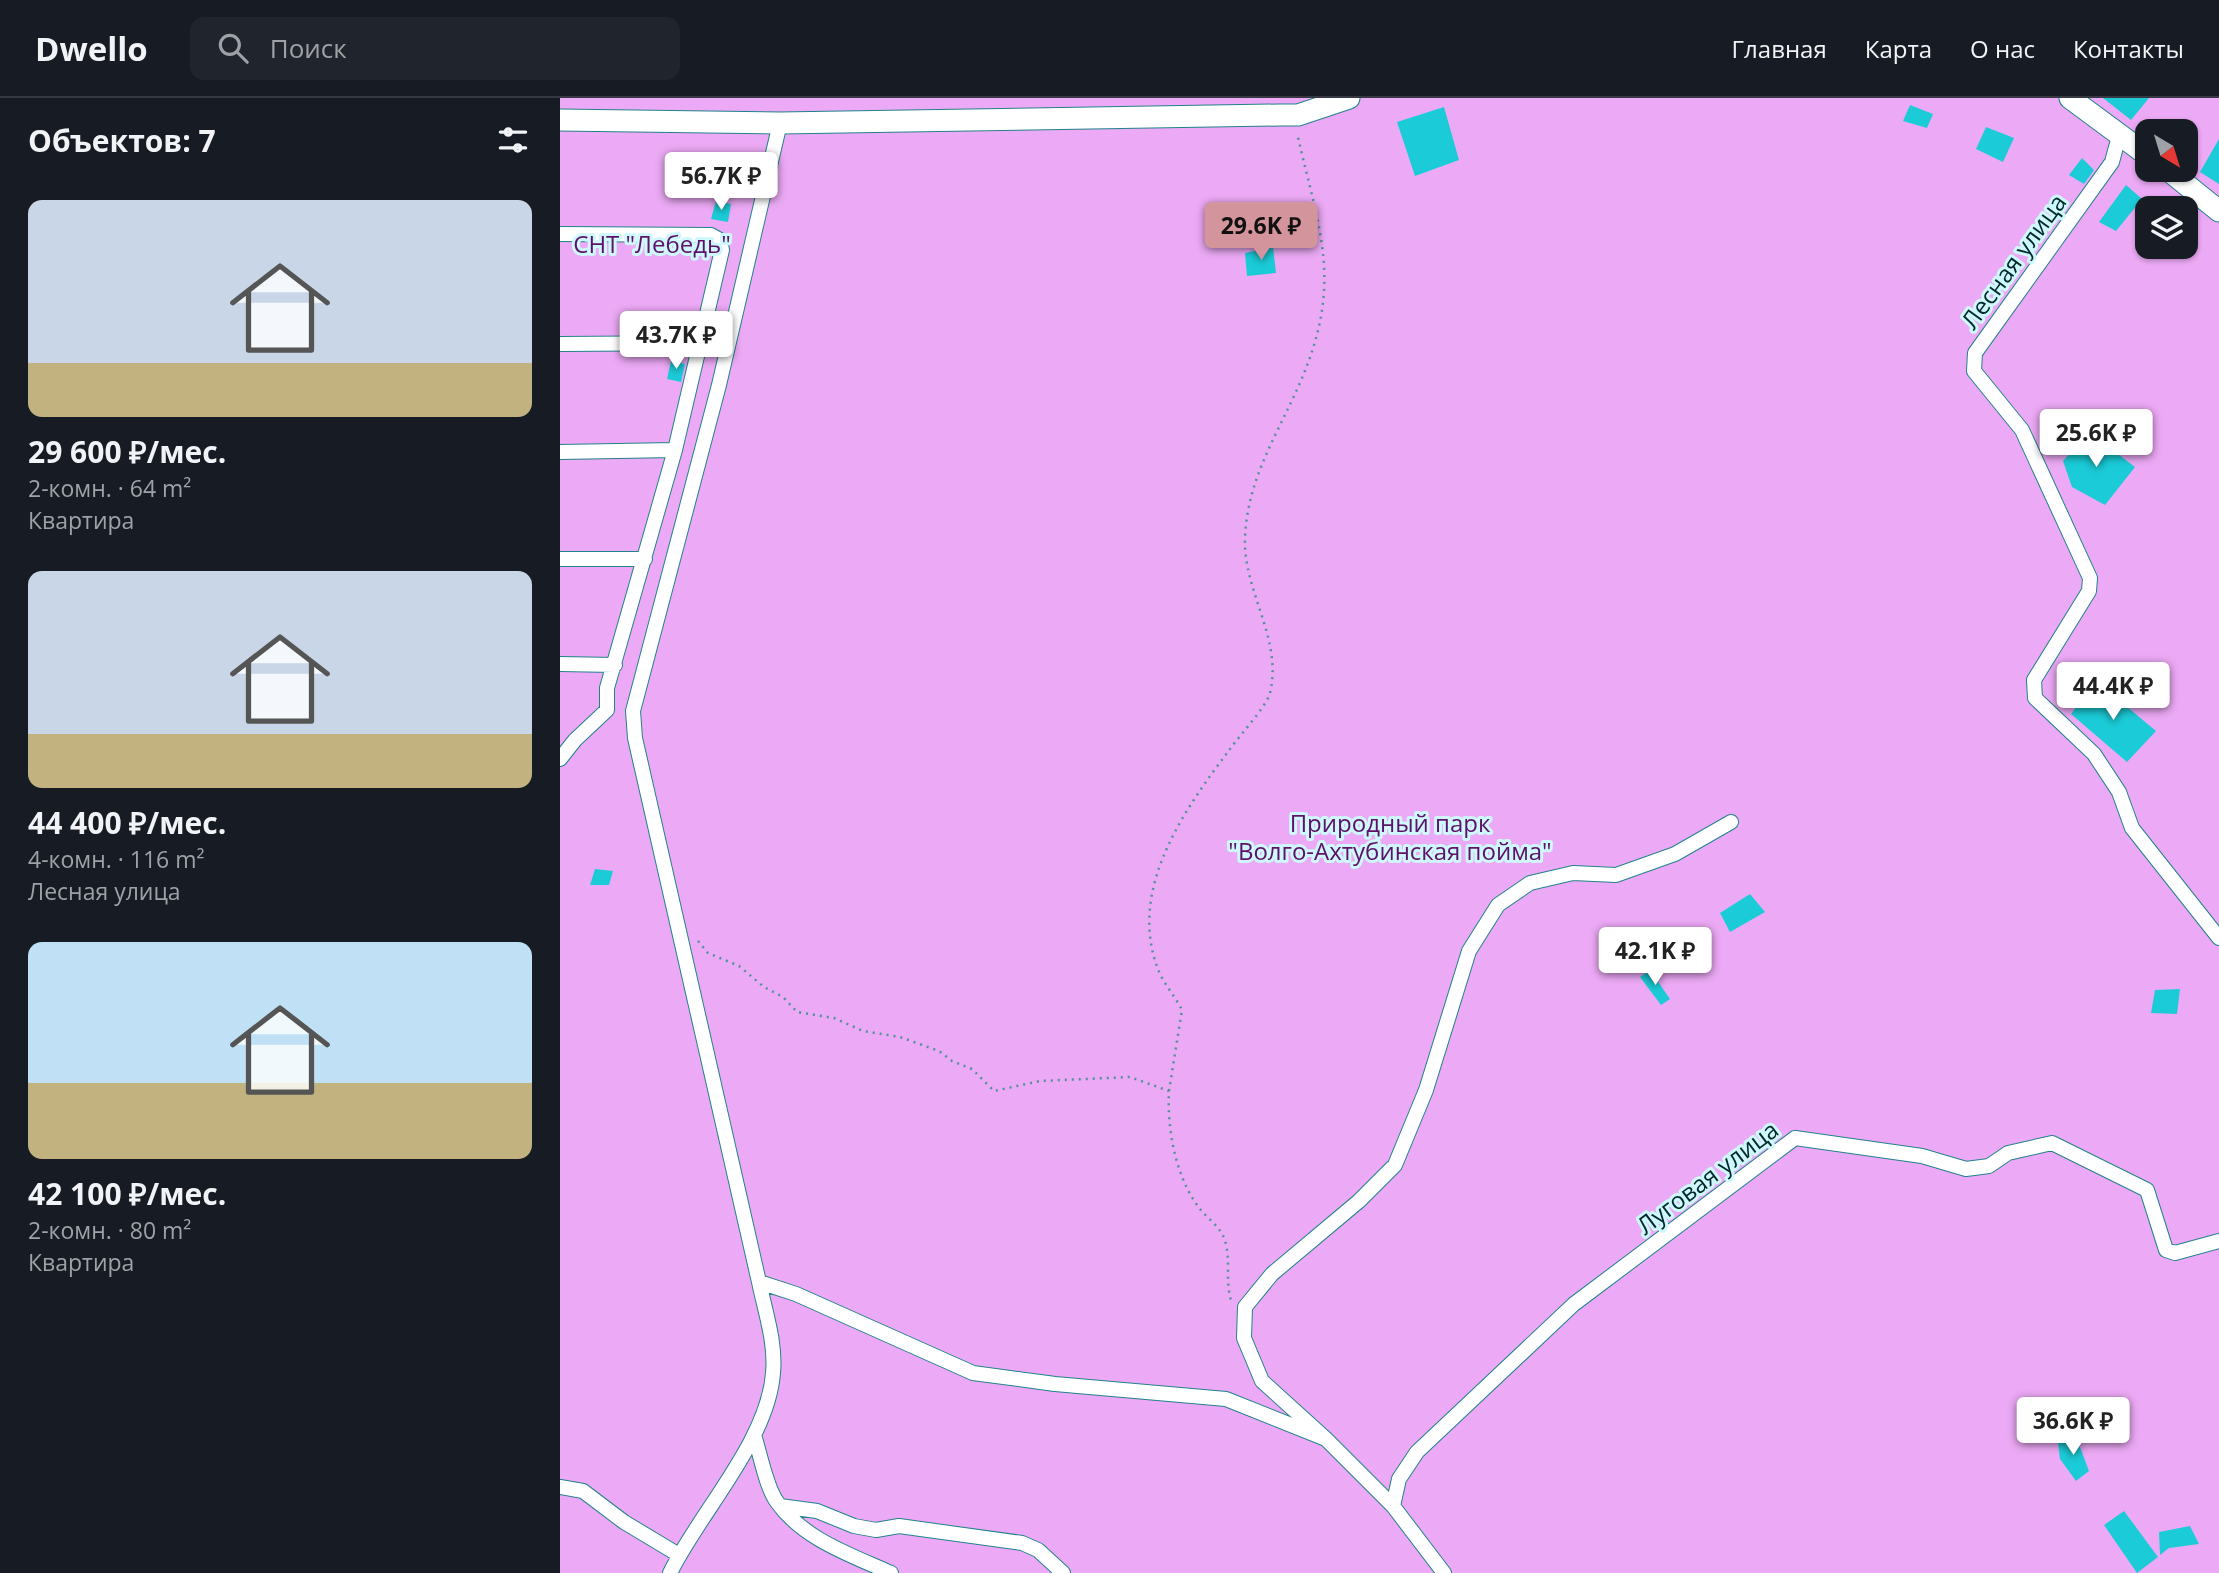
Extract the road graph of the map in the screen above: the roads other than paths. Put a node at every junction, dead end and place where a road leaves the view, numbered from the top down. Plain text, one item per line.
1 (1349, 98) edge
2 (2070, 98) edge
3 (560, 120) edge
4 (780, 123) junction
5 (2119, 136) junction
6 (2135, 147) edge
7 (2183, 182) edge
8 (2219, 211) edge
9 (560, 234) edge
10 (702, 343) junction
11 (560, 344) edge
12 (675, 450) junction
13 (560, 452) edge
14 (560, 559) edge
15 (645, 559) junction
16 (560, 664) edge
17 (615, 665) junction
18 (607, 710) junction
19 (633, 711) junction
20 (560, 759) edge
21 (1731, 822) dead end
22 (2219, 938) edge
23 (2219, 1241) edge
24 (759, 1282) junction
25 (754, 1435) junction
26 (1326, 1439) junction
27 (560, 1487) edge
28 (780, 1506) junction
29 (1392, 1506) junction
30 (679, 1555) junction
31 (670, 1573) edge
32 (891, 1573) edge
33 (1063, 1573) edge
34 (1444, 1573) edge

1 - 4 street
2 - 5 street
3 - 4 street
4 - 19 street
5 - 6 street
5 - 22 street, Лесная улица
7 - 8 street
9 - 10 street
10 - 11 street
10 - 12 street
12 - 13 street
12 - 15 street
14 - 15 street
15 - 17 street
16 - 17 street
17 - 18 street
18 - 19 street
18 - 20 street
19 - 24 street
21 - 26 street
23 - 29 street, Луговая улица
24 - 25 street
24 - 26 street
25 - 28 street
25 - 30 street
26 - 29 street
27 - 30 street
28 - 32 street
28 - 33 street
29 - 34 street
30 - 31 street

